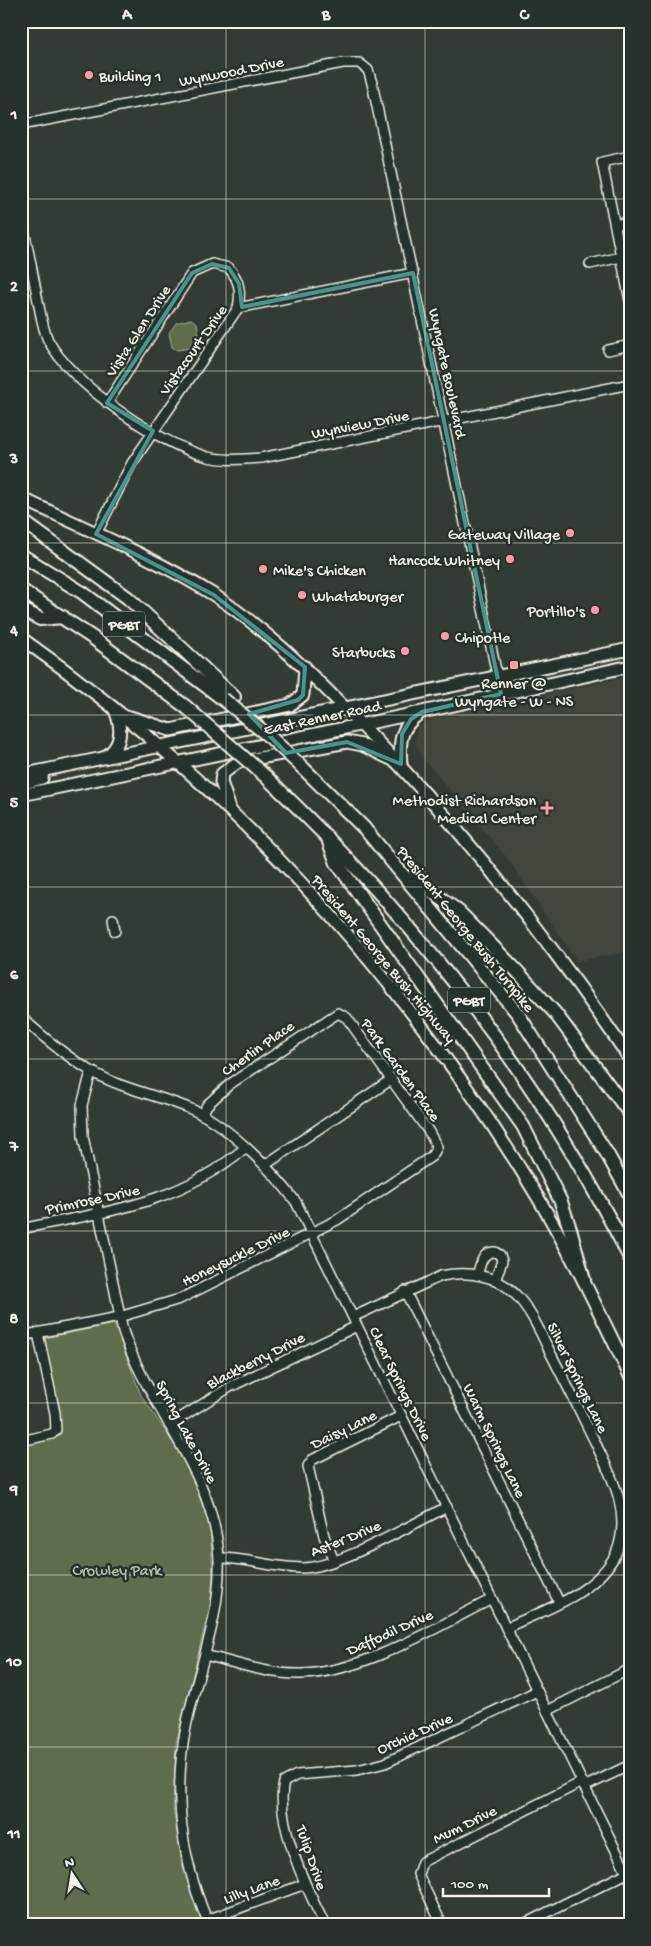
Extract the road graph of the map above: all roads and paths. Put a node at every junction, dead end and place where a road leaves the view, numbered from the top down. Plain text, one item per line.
1 (359, 63) joint
2 (21, 125) edge
3 (630, 156) edge
4 (21, 217) edge
5 (630, 221) edge
6 (615, 225) junction
7 (625, 256) edge
8 (590, 264) dead end
9 (413, 273) junction
10 (629, 290) edge
11 (630, 301) edge
12 (238, 308) junction
13 (630, 345) edge
14 (608, 350) dead end
15 (630, 384) edge
16 (107, 403) junction
17 (444, 422) junction
18 (153, 431) junction
19 (21, 498) edge
20 (21, 520) edge
21 (96, 534) junction
22 (21, 554) edge
23 (21, 590) edge
24 (21, 609) edge
25 (63, 617) junction
26 (21, 638) edge
27 (630, 649) edge
28 (627, 665) edge
29 (305, 667) junction
30 (497, 676) junction
31 (500, 694) junction
32 (229, 698) junction
33 (345, 708) junction
34 (115, 710) junction
35 (422, 712) junction
36 (363, 724) junction
37 (160, 746) junction
38 (103, 758) junction
39 (181, 763) junction
40 (401, 764) junction
41 (43, 770) junction
42 (21, 775) edge
43 (21, 784) edge
44 (21, 795) edge
45 (230, 808) junction
46 (326, 835) junction
47 (397, 865) junction
48 (113, 919) dead end
49 (115, 931) dead end
50 (338, 1013) joint
51 (21, 1017) edge
52 (630, 1059) edge
53 (92, 1072) junction
54 (392, 1079) junction
55 (630, 1114) edge
56 (202, 1115) junction
57 (437, 1147) joint
58 (245, 1148) junction
59 (265, 1165) junction
60 (629, 1194) edge
61 (98, 1214) junction
62 (21, 1229) edge
63 (312, 1234) junction
64 (630, 1258) edge
65 (477, 1275) junction
66 (584, 1280) junction
67 (495, 1281) junction
68 (405, 1291) junction
69 (119, 1317) junction
70 (353, 1317) junction
71 (357, 1326) junction
72 (38, 1333) junction
73 (21, 1336) edge
74 (630, 1376) edge
75 (401, 1416) junction
76 (169, 1425) junction
77 (21, 1441) edge
78 (447, 1508) junction
79 (219, 1558) junction
80 (334, 1561) junction
81 (492, 1599) junction
82 (559, 1602) junction
83 (506, 1628) junction
84 (205, 1655) junction
85 (630, 1669) edge
86 (537, 1691) junction
87 (547, 1711) junction
88 (630, 1765) edge
89 (297, 1775) joint
90 (583, 1784) junction
91 (626, 1863) edge
92 (628, 1876) edge
93 (305, 1884) junction
94 (208, 1922) edge
95 (325, 1925) edge
96 (442, 1925) edge
97 (522, 1925) edge

1 - 2 street, Wynwood Drive
1 - 9 street, Wyngate Boulevard
3 - 6 street
4 - 16 street, Wynview Drive
5 - 6 street
6 - 7 street
7 - 8 street
7 - 10 street
9 - 12 street, Vistacourt Drive
9 - 17 street, Wyngate Boulevard
10 - 11 street
12 - 16 street, Vista Glen Drive
12 - 18 street, Vistacourt Drive
13 - 14 street
15 - 17 street, Wynview Drive
16 - 18 street, Wynview Drive
17 - 18 street, Wynview Drive
17 - 30 street, Wyngate Boulevard
18 - 21 street, Vistacourt Drive
19 - 21 main road
20 - 32 highway
21 - 29 main road
22 - 32 highway, PGBT
23 - 25 highway, PGBT
24 - 25 highway
25 - 46 highway, PGBT, bridge
26 - 34 main road, President George Bush Highway
27 - 30 main road, East Renner Road
28 - 31 main road, East Renner Road
29 - 33 main road
29 - 34 main road
30 - 31 street, Wyngate Boulevard
30 - 33 main road, East Renner Road
31 - 35 main road, East Renner Road
32 - 47 highway, President George Bush Turnpike / PGBT, bridge
33 - 36 main road
33 - 37 main road, East Renner Road
34 - 37 main road, President George Bush Highway
34 - 38 main road
35 - 36 main road, East Renner Road
35 - 40 main road
36 - 39 main road, East Renner Road
36 - 40 main road
37 - 38 main road, East Renner Road
37 - 39 main road, President George Bush Highway
38 - 41 main road, East Renner Road
39 - 44 main road, East Renner Road
39 - 45 main road, President George Bush Highway
40 - 45 main road
40 - 52 main road
41 - 42 main road, East Renner Road
41 - 43 main road
45 - 66 main road, President George Bush Highway
46 - 64 highway, PGBT
46 - 66 highway
47 - 55 highway
47 - 60 highway, President George Bush Turnpike / PGBT
48 - 49 street
50 - 54 street, Park Garden Place
50 - 56 street, Cherlin Place
51 - 53 street, Clear Springs Drive
53 - 56 street, Clear Springs Drive
53 - 61 street, Spring Lake Drive
54 - 57 street, Park Garden Place
54 - 59 street
56 - 58 street, Clear Springs Drive
57 - 63 street, Honeysuckle Drive
58 - 59 street, Clear Springs Drive
58 - 61 street, Primrose Drive
59 - 63 street, Clear Springs Drive
61 - 62 street, Primrose Drive
61 - 69 street, Spring Lake Drive
63 - 69 street, Honeysuckle Drive
63 - 70 street, Clear Springs Drive
65 - 67 street, Silver Springs Lane
65 - 67 street
65 - 68 street, Silver Springs Lane
66 - 74 main road, President George Bush Highway
67 - 82 street, Silver Springs Lane
68 - 70 street, Silver Springs Lane
68 - 82 street, Warm Springs Lane
69 - 72 street, Honeysuckle Drive
69 - 76 street, Spring Lake Drive
70 - 71 street, Clear Springs Drive
71 - 75 street, Clear Springs Drive
71 - 76 street, Blackberry Drive
72 - 73 street, Honeysuckle Drive
72 - 77 street
75 - 78 street, Clear Springs Drive
75 - 80 street, Daisy Lane
76 - 79 street, Spring Lake Drive
78 - 80 street, Aster Drive
78 - 81 street, Clear Springs Drive
79 - 80 street, Aster Drive
79 - 84 street, Spring Lake Drive
81 - 83 street, Clear Springs Drive
81 - 84 street, Daffodil Drive
82 - 83 street, Silver Springs Lane
83 - 86 street, Clear Springs Drive
84 - 94 street, Spring Lake Drive
85 - 87 street
86 - 87 street, Clear Springs Drive
86 - 89 street, Orchid Drive
87 - 90 street, Clear Springs Drive
88 - 90 street, Mum Drive
89 - 93 street, Tulip Drive
90 - 91 street, Clear Springs Drive
90 - 96 street, Mum Drive
91 - 92 street, Clear Springs Drive
92 - 97 street
93 - 94 street, Lilly Lane
93 - 95 street, Tulip Drive

